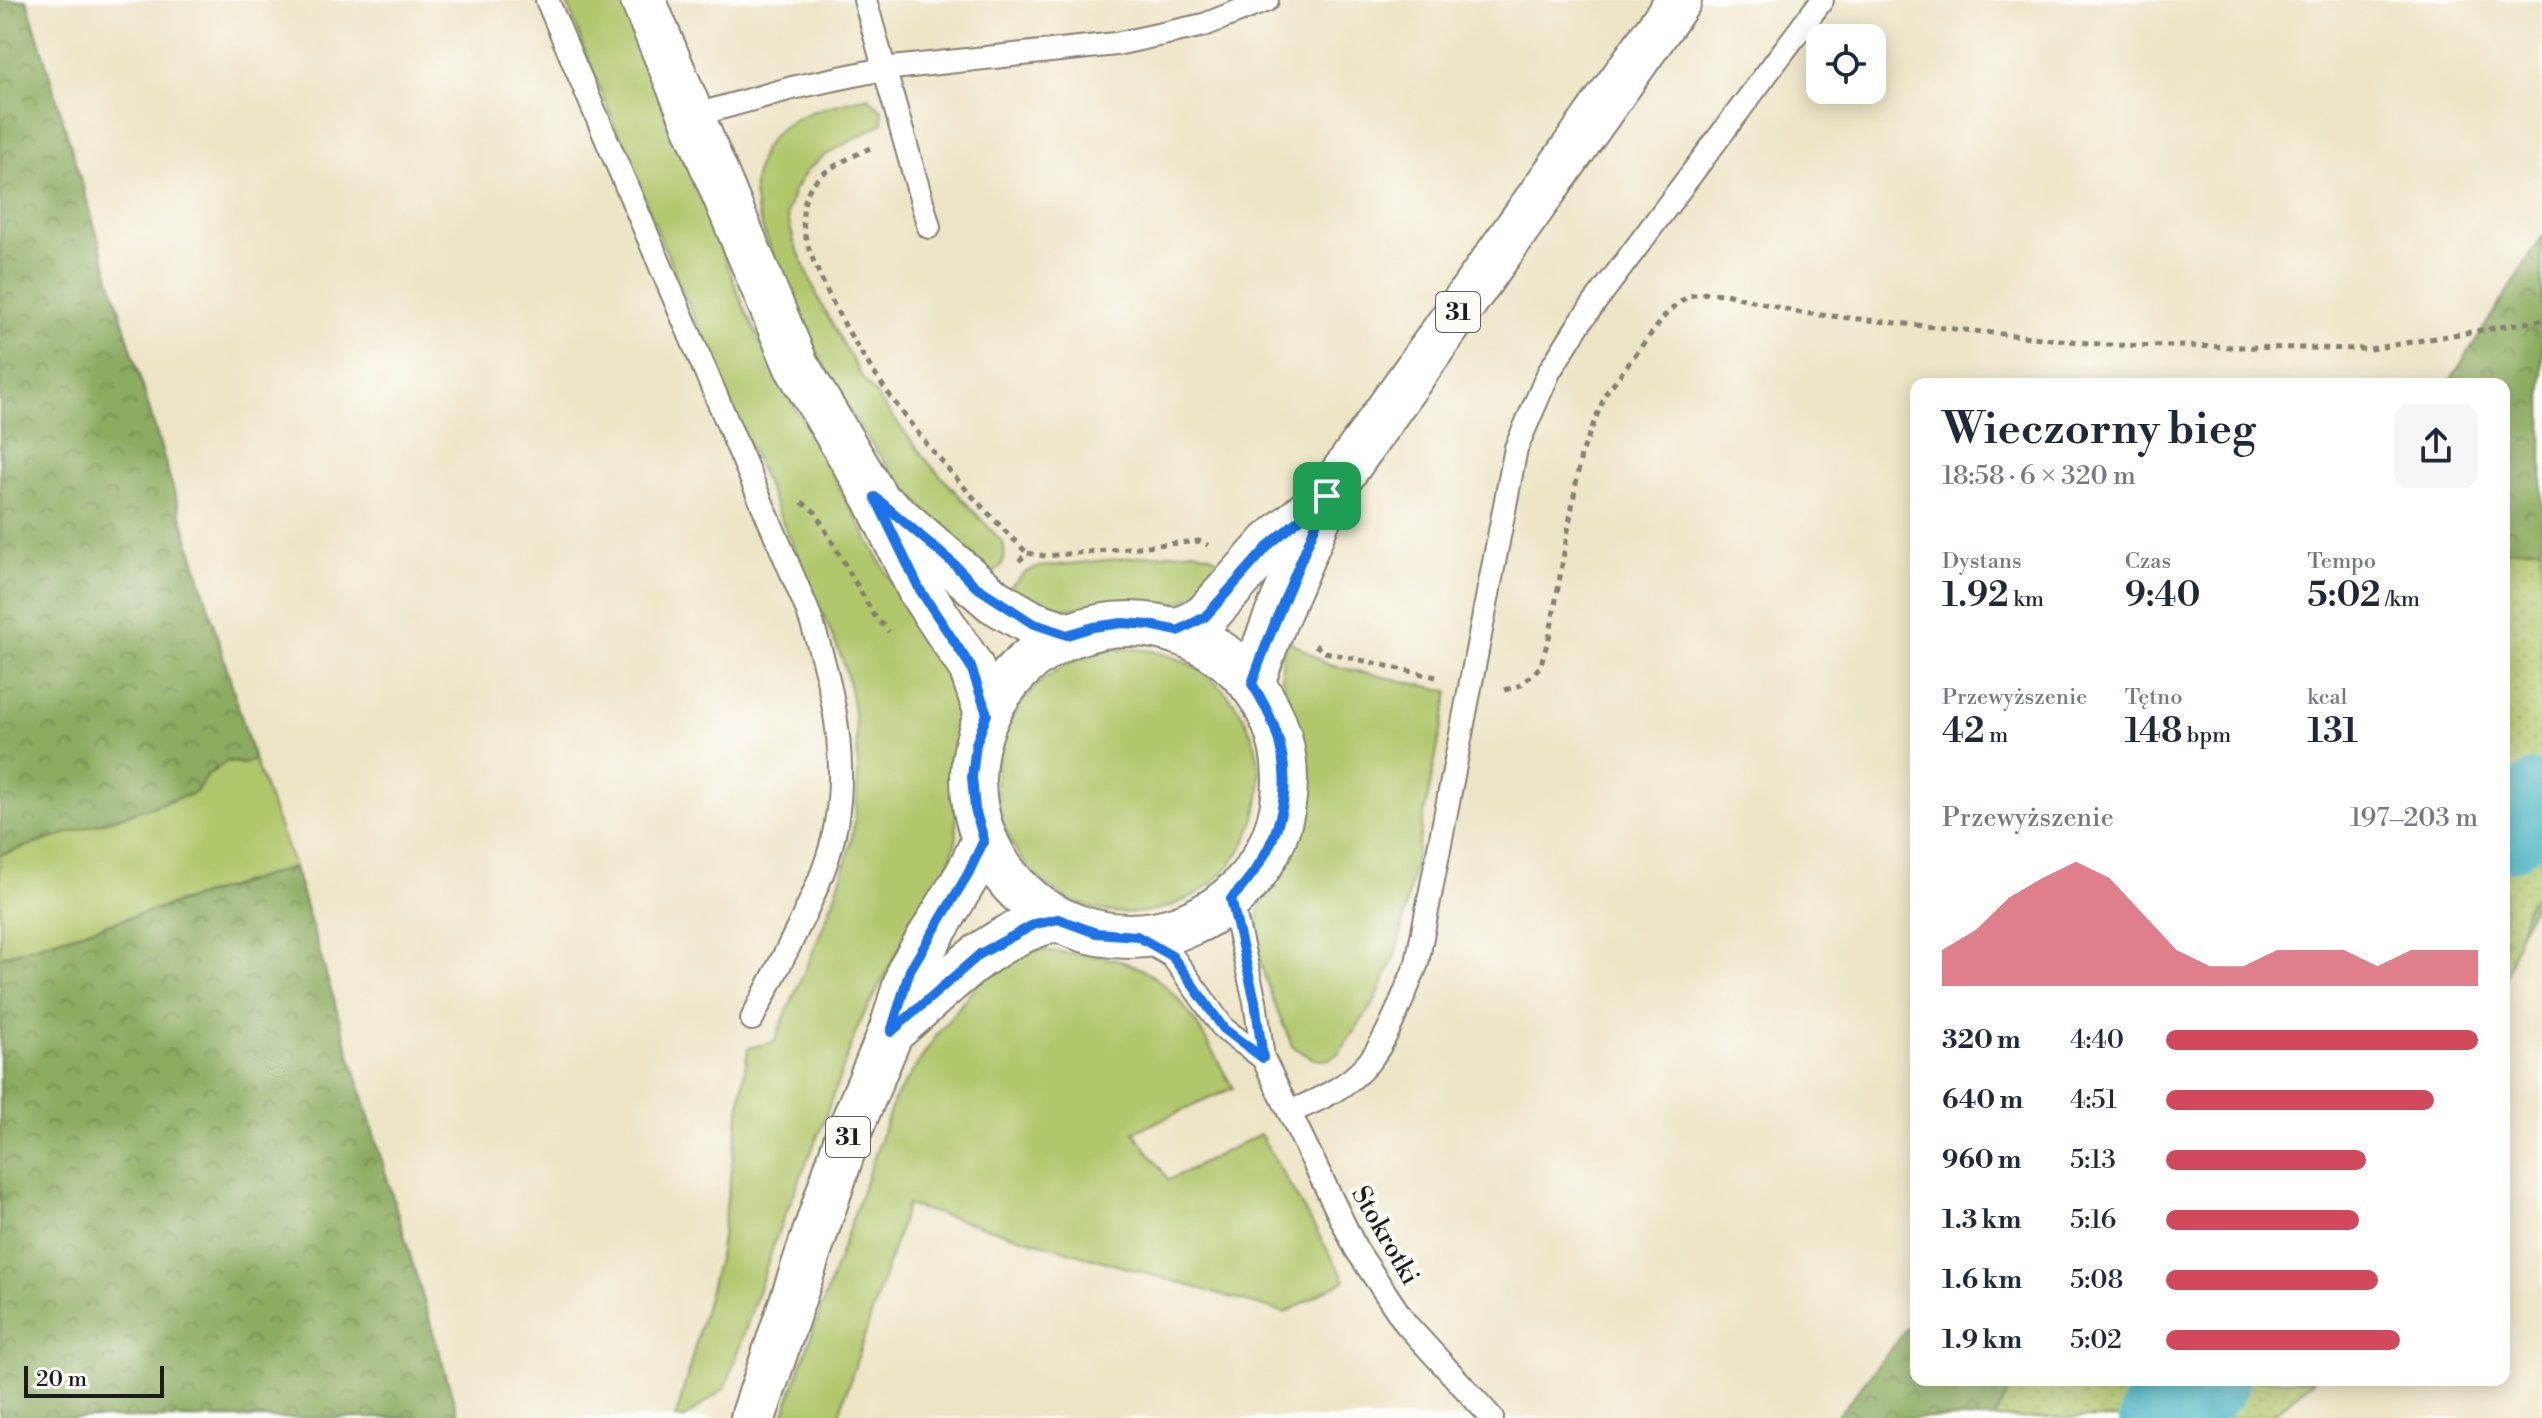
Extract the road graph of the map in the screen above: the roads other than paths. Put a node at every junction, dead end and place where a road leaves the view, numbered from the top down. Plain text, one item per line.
1 (547, 0) edge
2 (643, 0) edge
3 (865, 0) edge
4 (1267, 0) edge
5 (1679, 0) edge
6 (1822, 0) edge
7 (883, 69) junction
8 (692, 116) junction
9 (929, 227) dead end
10 (1327, 496) junction
11 (875, 497) junction
12 (1178, 631) junction
13 (1067, 635) junction
14 (1252, 684) junction
15 (987, 714) junction
16 (984, 840) junction
17 (1231, 899) junction
18 (1058, 919) junction
19 (1137, 936) junction
20 (752, 1019) dead end
21 (891, 1032) junction
22 (1263, 1058) junction
23 (1289, 1112) junction
24 (753, 1418) edge
25 (1492, 1418) edge

1 - 20 lane
2 - 8 main road
3 - 7 lane
4 - 7 lane
5 - 10 main road, 31
6 - 23 lane
7 - 8 lane
7 - 9 lane
8 - 11 main road
10 - 12 main road, 31
10 - 14 main road, 31
11 - 13 main road
11 - 15 main road
12 - 13 main road
12 - 14 main road
13 - 15 main road
14 - 17 main road
15 - 16 main road
16 - 18 main road
16 - 21 main road, 31
17 - 19 main road
17 - 22 lane, Stokrotki
18 - 19 main road
18 - 21 main road, 31
19 - 22 lane, Stokrotki
21 - 24 main road, 31
22 - 23 lane, Stokrotki
23 - 25 lane, Stokrotki

